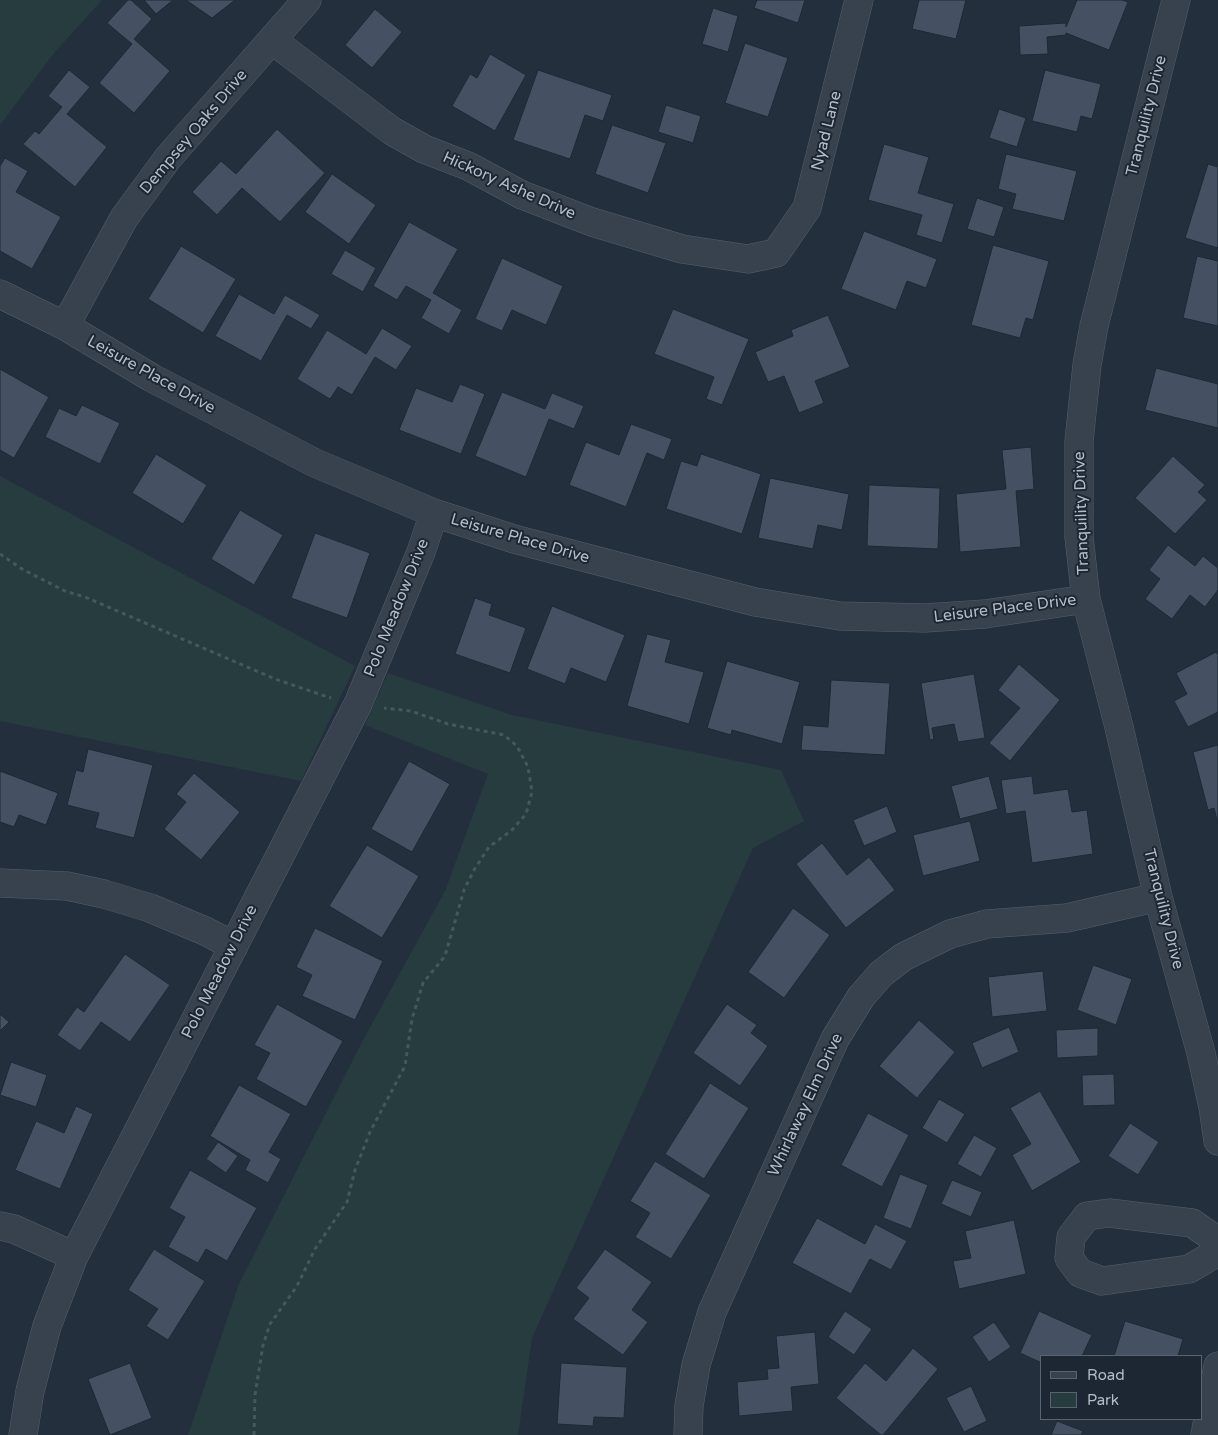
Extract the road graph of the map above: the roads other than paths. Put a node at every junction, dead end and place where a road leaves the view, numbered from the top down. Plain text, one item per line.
1 (307, 0) edge
2 (859, 0) edge
3 (1176, 0) edge
4 (272, 40) junction
5 (776, 253) joint
6 (0, 294) edge
7 (66, 326) junction
8 (434, 513) junction
9 (1086, 599) junction
10 (0, 883) edge
11 (1158, 897) junction
12 (234, 946) junction
13 (1218, 1141) edge
14 (0, 1226) edge
15 (1218, 1242) edge
16 (1218, 1252) edge
17 (74, 1256) junction
18 (1218, 1366) edge
19 (23, 1435) edge
20 (688, 1435) edge
21 (1205, 1435) edge

1 - 4 street, Dempsey Oaks Drive
2 - 5 street, Nyad Lane
3 - 9 street, Tranquility Drive
4 - 5 street, Hickory Ashe Drive
4 - 7 street, Dempsey Oaks Drive
6 - 7 street, Leisure Place Drive
7 - 8 street, Leisure Place Drive
8 - 9 street, Leisure Place Drive
8 - 12 street, Polo Meadow Drive
9 - 11 street, Tranquility Drive
10 - 12 street
11 - 13 street, Tranquility Drive
11 - 20 street, Whirlaway Elm Drive
12 - 17 street, Polo Meadow Drive
14 - 17 street
15 - 16 street
17 - 19 street, Polo Meadow Drive
18 - 21 street

